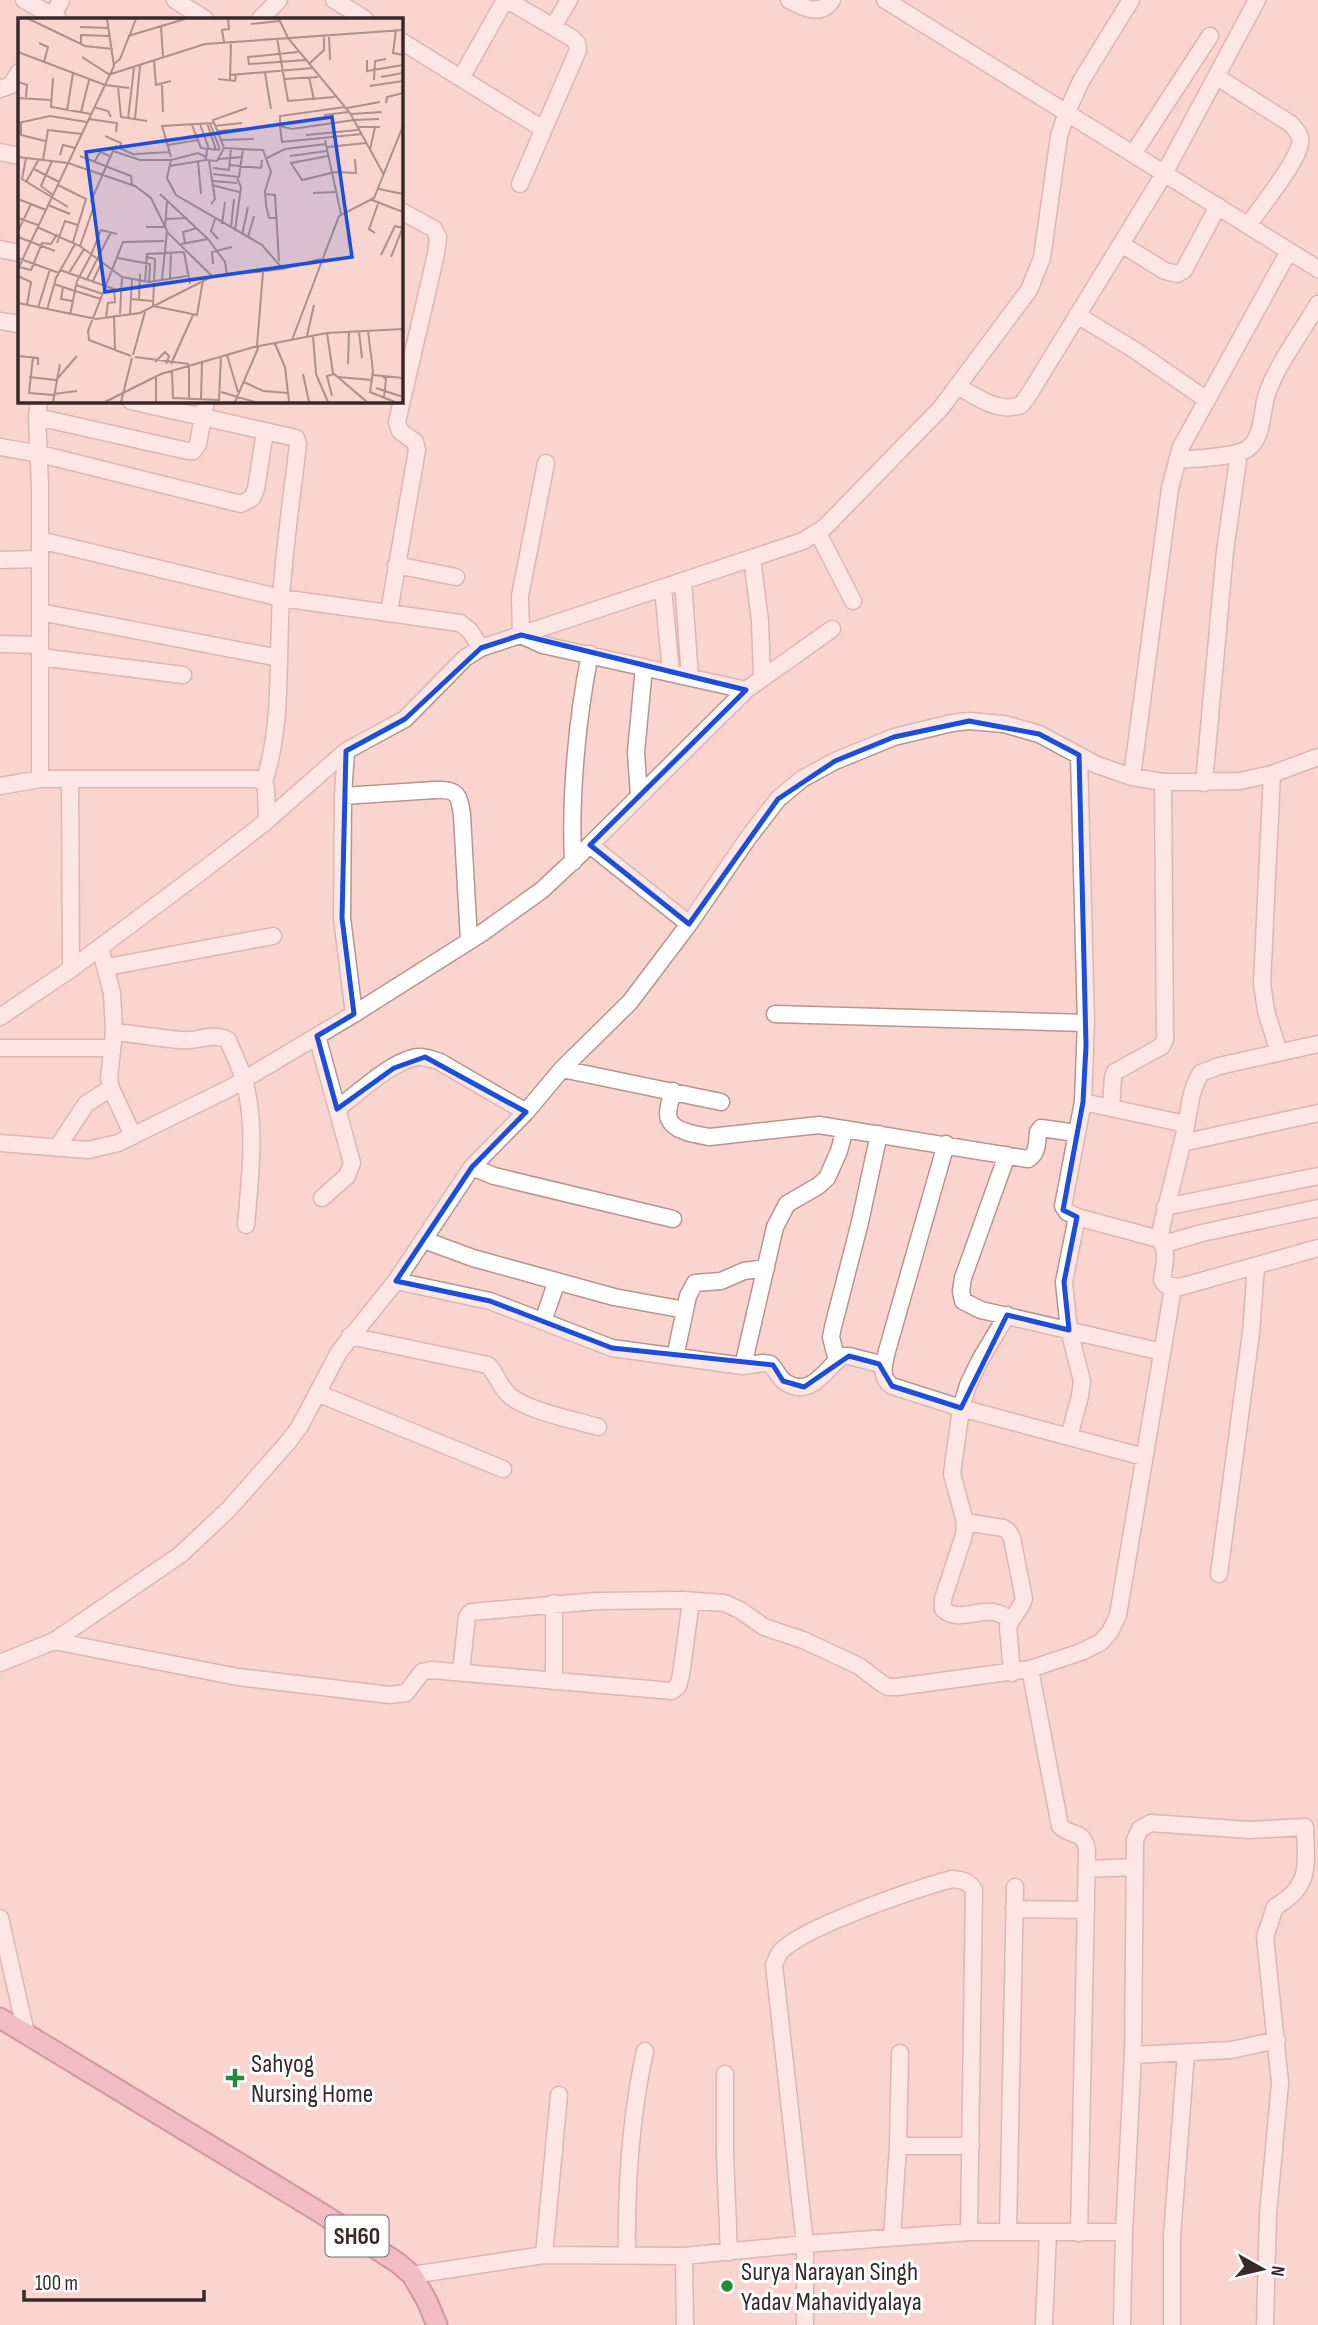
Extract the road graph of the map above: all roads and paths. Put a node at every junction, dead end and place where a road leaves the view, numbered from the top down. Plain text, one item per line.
1 (24, 0) edge
2 (61, 0) edge
3 (175, 0) edge
4 (334, 0) edge
5 (506, 0) edge
6 (569, 0) edge
7 (789, 0) edge
8 (832, 0) edge
9 (885, 0) edge
10 (1131, 0) edge
11 (1257, 0) edge
12 (275, 1) edge
13 (53, 18) edge
14 (203, 18) edge
15 (261, 18) edge
16 (363, 18) edge
17 (553, 27) junction
18 (1210, 36) dead end
19 (402, 42) edge
20 (18, 74) edge
21 (1217, 77) junction
22 (461, 78) junction
23 (0, 89) edge
24 (1067, 112) junction
25 (543, 129) junction
26 (0, 152) edge
27 (1133, 154) junction
28 (18, 156) edge
29 (1164, 174) junction
30 (520, 184) dead end
31 (1218, 206) junction
32 (402, 212) edge
33 (1249, 224) junction
34 (1121, 244) junction
35 (0, 249) edge
36 (1289, 251) junction
37 (18, 253) edge
38 (1318, 269) edge
39 (1318, 304) edge
40 (1077, 315) junction
41 (0, 321) edge
42 (18, 324) edge
43 (1313, 324) edge
44 (957, 386) junction
45 (402, 400) edge
46 (1207, 400) junction
47 (135, 402) edge
48 (206, 402) edge
49 (402, 402) edge
50 (38, 409) edge
51 (203, 418) junction
52 (265, 431) junction
53 (0, 447) edge
54 (1238, 453) junction
55 (40, 454) junction
56 (1177, 460) junction
57 (545, 463) dead end
58 (818, 533) junction
59 (40, 540) junction
60 (752, 558) junction
61 (40, 559) junction
62 (0, 560) edge
63 (396, 565) junction
64 (456, 577) dead end
65 (683, 582) junction
66 (663, 588) junction
67 (281, 598) junction
68 (852, 601) dead end
69 (40, 612) junction
70 (389, 612) junction
71 (832, 629) dead end
72 (521, 635) junction
73 (0, 644) edge
74 (481, 648) junction
75 (40, 651) junction
76 (590, 654) junction
77 (278, 658) junction
78 (644, 667) junction
79 (671, 673) junction
80 (183, 676) dead end
81 (690, 677) junction
82 (762, 677) junction
83 (746, 690) junction
84 (346, 751) junction
85 (1079, 755) junction
86 (1318, 757) edge
87 (1272, 774) junction
88 (1132, 777) junction
89 (40, 779) junction
90 (69, 779) junction
91 (264, 782) junction
92 (1163, 782) junction
93 (1204, 783) junction
94 (0, 786) edge
95 (344, 796) junction
96 (639, 796) junction
97 (267, 820) junction
98 (590, 845) junction
99 (573, 862) junction
100 (689, 924) junction
101 (273, 936) dead end
102 (469, 941) junction
103 (100, 947) junction
104 (107, 967) junction
105 (71, 969) junction
106 (354, 1014) junction
107 (775, 1014) dead end
108 (0, 1017) edge
109 (1086, 1023) junction
110 (317, 1036) junction
111 (113, 1040) junction
112 (1318, 1044) edge
113 (0, 1048) edge
114 (1279, 1053) junction
115 (562, 1069) junction
116 (244, 1080) junction
117 (111, 1088) junction
118 (673, 1091) junction
119 (721, 1102) dead end
120 (1083, 1102) junction
121 (1111, 1108) junction
122 (337, 1109) junction
123 (526, 1112) junction
124 (1318, 1113) edge
125 (1186, 1125) junction
126 (845, 1129) junction
127 (1076, 1133) junction
128 (880, 1134) junction
129 (133, 1136) junction
130 (0, 1143) edge
131 (1182, 1143) junction
132 (946, 1144) junction
133 (57, 1148) junction
134 (1007, 1155) junction
135 (472, 1167) junction
136 (1318, 1176) edge
137 (322, 1198) dead end
138 (1165, 1207) junction
139 (1318, 1208) edge
140 (1077, 1217) junction
141 (673, 1219) dead end
142 (246, 1225) dead end
143 (424, 1240) junction
144 (1162, 1241) junction
145 (1318, 1248) edge
146 (1256, 1266) junction
147 (766, 1268) junction
148 (396, 1281) junction
149 (557, 1281) junction
150 (1173, 1288) junction
151 (685, 1310) junction
152 (1007, 1315) junction
153 (543, 1321) junction
154 (1069, 1330) junction
155 (350, 1336) junction
156 (1162, 1352) junction
157 (676, 1357) junction
158 (836, 1361) junction
159 (884, 1365) junction
160 (743, 1366) junction
161 (317, 1393) junction
162 (961, 1408) junction
163 (598, 1427) dead end
164 (1069, 1437) junction
165 (1144, 1457) junction
166 (503, 1469) dead end
167 (965, 1522) junction
168 (1219, 1574) dead end
169 (691, 1601) junction
170 (554, 1603) junction
171 (1010, 1621) junction
172 (54, 1641) junction
173 (0, 1663) edge
174 (1030, 1670) junction
175 (461, 1672) junction
176 (1012, 1673) junction
177 (554, 1681) junction
178 (1311, 1828) edge
179 (1312, 1865) edge
180 (1135, 1867) junction
181 (1087, 1869) junction
182 (1015, 1887) dead end
183 (1014, 1909) junction
184 (1086, 1910) junction
185 (0, 1918) edge
186 (0, 2018) edge
187 (26, 2033) junction
188 (1277, 2040) junction
189 (645, 2051) dead end
190 (901, 2053) dead end
191 (1186, 2053) junction
192 (1133, 2055) junction
193 (725, 2074) dead end
194 (559, 2095) dead end
195 (898, 2146) junction
196 (971, 2146) junction
197 (969, 2232) junction
198 (1008, 2232) junction
199 (1048, 2232) junction
200 (1079, 2232) junction
201 (1124, 2232) junction
202 (892, 2237) junction
203 (805, 2244) junction
204 (729, 2252) junction
205 (544, 2255) junction
206 (627, 2255) junction
207 (684, 2256) junction
208 (412, 2275) junction
209 (437, 2325) edge
210 (685, 2325) edge
211 (805, 2325) edge
212 (1044, 2325) edge
213 (1122, 2325) edge
214 (1172, 2325) edge
215 (1265, 2325) edge

1 - 13 street
2 - 13 street
3 - 14 street
4 - 16 street
5 - 17 street
5 - 22 street
6 - 17 street
7 - 8 street
9 - 24 street
10 - 24 street
11 - 21 street
12 - 15 street
17 - 25 street
18 - 27 street
19 - 22 street
20 - 23 street
21 - 29 street
21 - 33 street
22 - 25 street
24 - 27 street
24 - 44 street
25 - 30 street
26 - 28 street
27 - 29 street
29 - 31 street
29 - 34 street
31 - 33 street
31 - 34 street
32 - 45 street
33 - 36 street
34 - 40 street
35 - 37 street
36 - 38 street
36 - 46 street
39 - 43 street
40 - 44 street
40 - 46 street
41 - 42 street
43 - 54 street
44 - 58 street
46 - 56 street
47 - 51 street
48 - 51 street
49 - 63 street
50 - 51 street
50 - 55 street
51 - 52 street
52 - 55 street
52 - 67 street
53 - 55 street
54 - 56 street
54 - 93 street
55 - 59 street
56 - 88 street
57 - 72 street
58 - 60 street
58 - 68 street
59 - 61 street
59 - 67 street
60 - 65 street
60 - 82 street
61 - 62 street
61 - 69 street
63 - 64 street
63 - 70 street
65 - 66 street
65 - 81 street
66 - 72 street
66 - 79 street
67 - 70 street
67 - 77 street
69 - 75 street
69 - 77 street
70 - 74 street
71 - 82 street
72 - 74 street
72 - 76 street
73 - 75 street
74 - 84 street
75 - 80 street
75 - 89 street
76 - 78 street
76 - 99 street
77 - 91 street
78 - 79 street
78 - 96 street
79 - 81 street
81 - 83 street
82 - 83 street
83 - 96 street
84 - 95 street
84 - 97 street
85 - 88 street
85 - 100 street
85 - 109 street
86 - 87 street
87 - 93 street
87 - 114 street
88 - 92 street
89 - 90 street
89 - 94 street
90 - 91 street
90 - 105 street
91 - 97 street
92 - 93 street
92 - 121 street
95 - 102 street
95 - 106 street
96 - 98 street
97 - 103 street
98 - 99 street
98 - 100 street
99 - 102 street
100 - 115 street
101 - 104 street
102 - 106 street
103 - 104 street
103 - 105 street
104 - 111 street
105 - 108 street
106 - 110 street
107 - 109 street
109 - 120 street
110 - 116 street
110 - 122 street
111 - 113 street
111 - 116 street
111 - 117 street
112 - 114 street
114 - 125 street
115 - 118 street
115 - 123 street
116 - 129 street
116 - 142 street
117 - 129 street
117 - 133 street
118 - 119 street
118 - 126 street
120 - 121 street
120 - 127 street
121 - 125 street
122 - 123 street
122 - 137 street
123 - 135 street
124 - 131 street
125 - 131 street
126 - 128 street
126 - 147 street
127 - 134 street
127 - 140 street
128 - 132 street
128 - 158 street
129 - 133 street
130 - 133 street
131 - 138 street
132 - 134 street
132 - 159 street
134 - 152 street
135 - 141 street
135 - 143 street
136 - 138 street
138 - 144 street
139 - 144 street
140 - 144 street
140 - 154 street
143 - 148 street
143 - 149 street
144 - 150 street
145 - 146 street
146 - 150 street
146 - 168 street
147 - 151 street
147 - 160 street
148 - 153 street
148 - 155 street
149 - 151 street
149 - 153 street
150 - 156 street
151 - 157 street
152 - 154 street
152 - 162 street
153 - 157 street
154 - 156 street
154 - 164 street
155 - 161 street
155 - 163 street
156 - 165 street
157 - 160 street
158 - 159 street
158 - 160 street
159 - 162 street
161 - 166 street
161 - 172 street
162 - 164 street
162 - 167 street
164 - 165 street
165 - 174 street
167 - 171 street
167 - 171 street
169 - 170 street
169 - 176 street
169 - 177 street
170 - 175 street
170 - 177 street
171 - 176 street
172 - 173 street
172 - 175 street
174 - 176 street
174 - 181 street
175 - 177 street
178 - 179 street
178 - 180 street
179 - 188 street
180 - 181 street
180 - 192 street
181 - 184 street
182 - 183 street
183 - 184 street
183 - 198 street
184 - 200 street
185 - 187 street
186 - 187 main road, SH60
187 - 208 main road, SH60
188 - 191 street
188 - 215 street
189 - 206 street
190 - 195 street
191 - 192 street
191 - 214 street
192 - 201 street
193 - 204 street
194 - 205 street
195 - 196 street
195 - 202 street
196 - 197 street
196 - 203 street
197 - 198 street
197 - 202 street
198 - 199 street
199 - 200 street
199 - 212 street
200 - 201 street
201 - 213 street
202 - 203 street
203 - 204 street
203 - 211 street
204 - 207 street
205 - 206 street
205 - 208 street
206 - 207 street
207 - 210 street
208 - 209 main road, SH60

